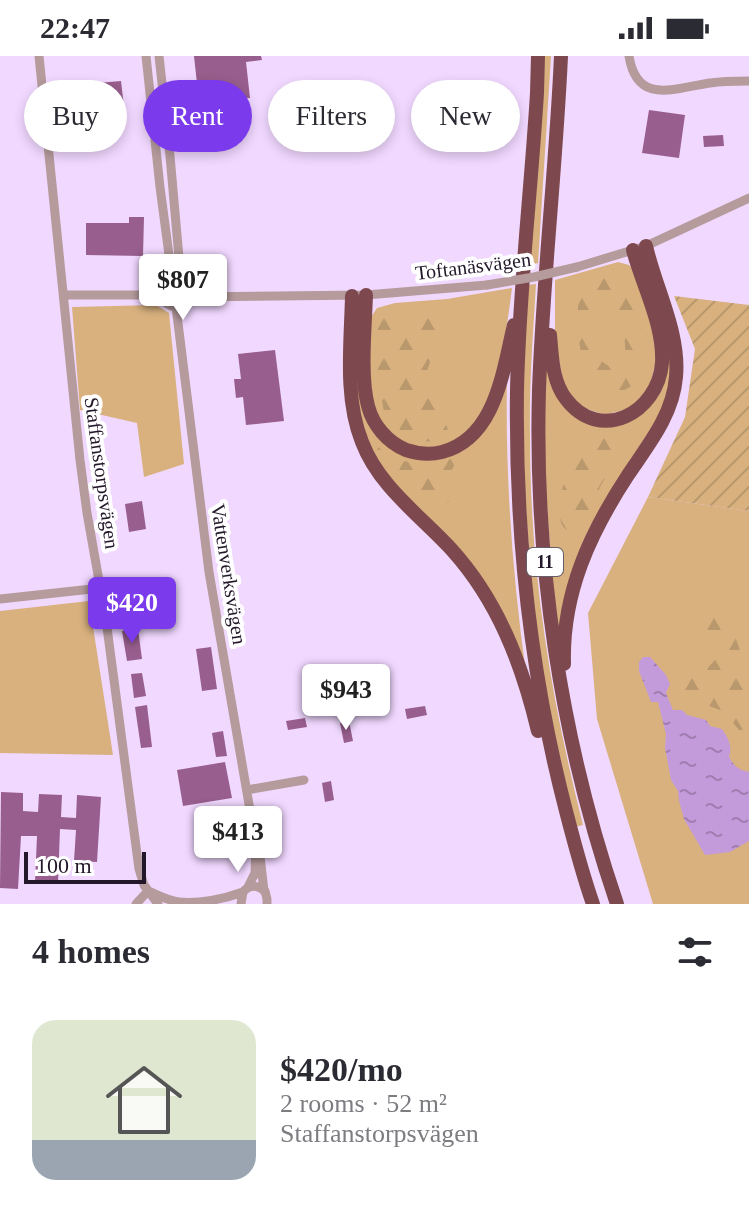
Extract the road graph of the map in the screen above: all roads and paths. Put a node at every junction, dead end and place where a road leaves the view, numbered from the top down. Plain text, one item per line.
1 (39, 56) edge
2 (146, 56) edge
3 (159, 56) edge
4 (538, 56) edge
5 (561, 56) edge
6 (629, 56) edge
7 (749, 81) edge
8 (749, 198) edge
9 (552, 212) junction
10 (640, 248) junction
11 (178, 283) junction
12 (523, 286) junction
13 (165, 290) junction
14 (64, 295) junction
15 (359, 296) junction
16 (186, 297) junction
17 (176, 307) junction
18 (101, 588) junction
19 (0, 599) edge
20 (575, 751) junction
21 (304, 780) dead end
22 (247, 790) junction
23 (256, 845) junction
24 (246, 889) junction
25 (148, 891) junction
26 (264, 891) junction
27 (591, 899) edge
28 (136, 904) edge
29 (158, 904) edge
30 (241, 904) edge
31 (267, 904) edge
32 (617, 904) edge

1 - 14 street, Staffanstorpsvägen
2 - 13 street
3 - 11 street
4 - 12 highway, 11
5 - 9 highway, 11
6 - 7 street
8 - 10 street, Toftanäsvägen
9 - 10 highway
9 - 20 highway, 11
10 - 15 street, Toftanäsvägen, bridge
10 - 20 highway
11 - 13 street
11 - 16 street
12 - 15 highway
12 - 27 highway, 11
13 - 14 street
13 - 17 street
14 - 18 street, Staffanstorpsvägen
15 - 16 street, Toftanäsvägen
15 - 27 highway
16 - 17 street
17 - 22 street, Vattenverksvägen
18 - 19 street
18 - 25 street, Staffanstorpsvägen
20 - 32 highway, 11
21 - 22 street
22 - 23 street, Vattenverksvägen
23 - 24 street, Vattenverksvägen
23 - 26 street, Vattenverksvägen
24 - 25 street
24 - 26 street
24 - 30 street, Vattenverksvägen
25 - 28 street
25 - 29 street
26 - 31 street, Vattenverksvägen

